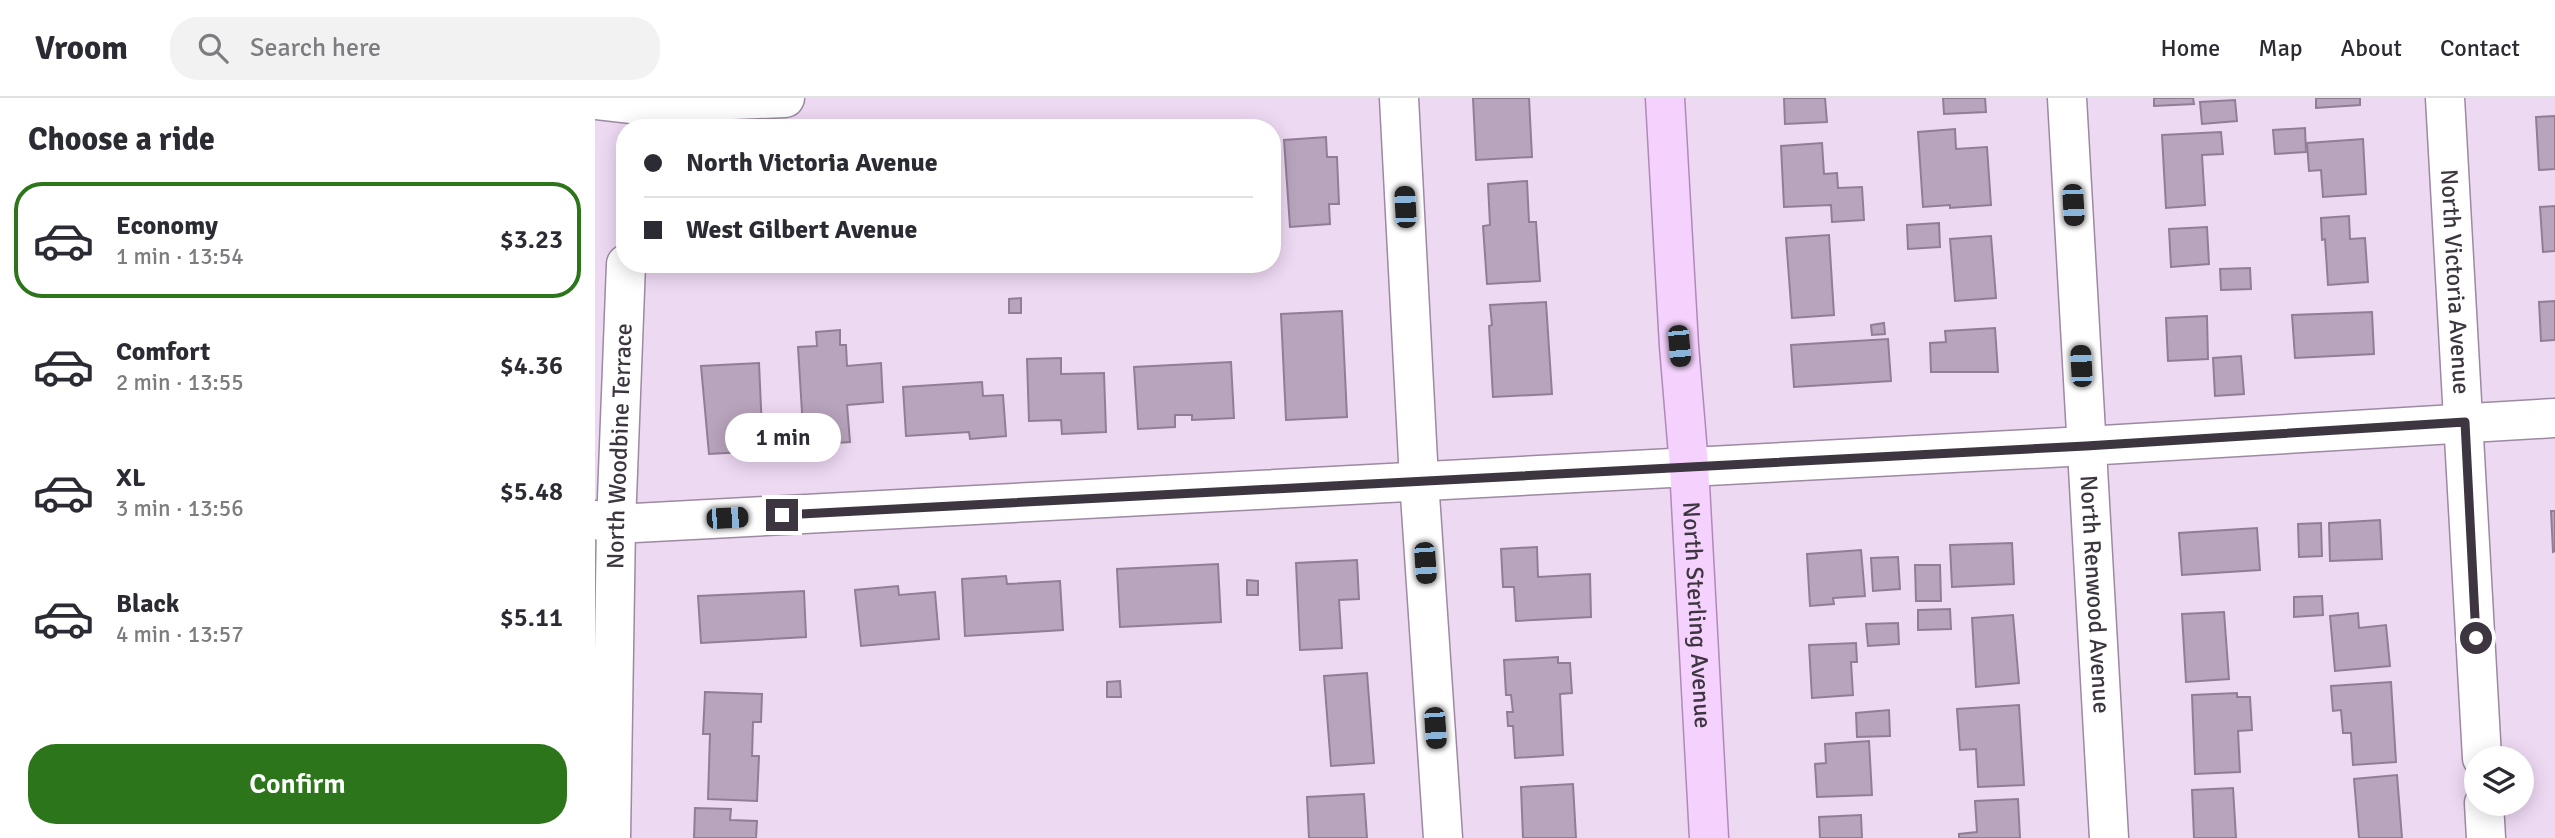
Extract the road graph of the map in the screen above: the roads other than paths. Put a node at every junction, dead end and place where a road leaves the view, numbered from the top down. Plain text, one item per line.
1 (785, 98) edge
2 (1399, 98) edge
3 (1665, 98) edge
4 (2067, 98) edge
5 (2445, 98) edge
6 (622, 107) edge
7 (625, 273) edge
8 (2555, 418) edge
9 (2465, 422) junction
10 (2086, 446) junction
11 (1689, 466) junction
12 (1419, 480) junction
13 (606, 522) edge
14 (2480, 746) edge
15 (2485, 816) edge
16 (611, 838) edge
17 (1443, 838) edge
18 (1709, 838) edge
19 (2109, 838) edge
20 (2486, 838) edge

1 - 6 street
2 - 12 street
3 - 11 main road, North Sterling Avenue
4 - 10 street, North Renwood Avenue
5 - 9 street, North Victoria Avenue
7 - 13 street, North Woodbine Terrace
8 - 9 street
9 - 10 street
9 - 14 street, North Victoria Avenue
10 - 11 street
10 - 19 street, North Renwood Avenue
11 - 12 street
11 - 18 main road, North Sterling Avenue
12 - 13 street
12 - 17 street
13 - 16 street, North Woodbine Terrace
15 - 20 street

